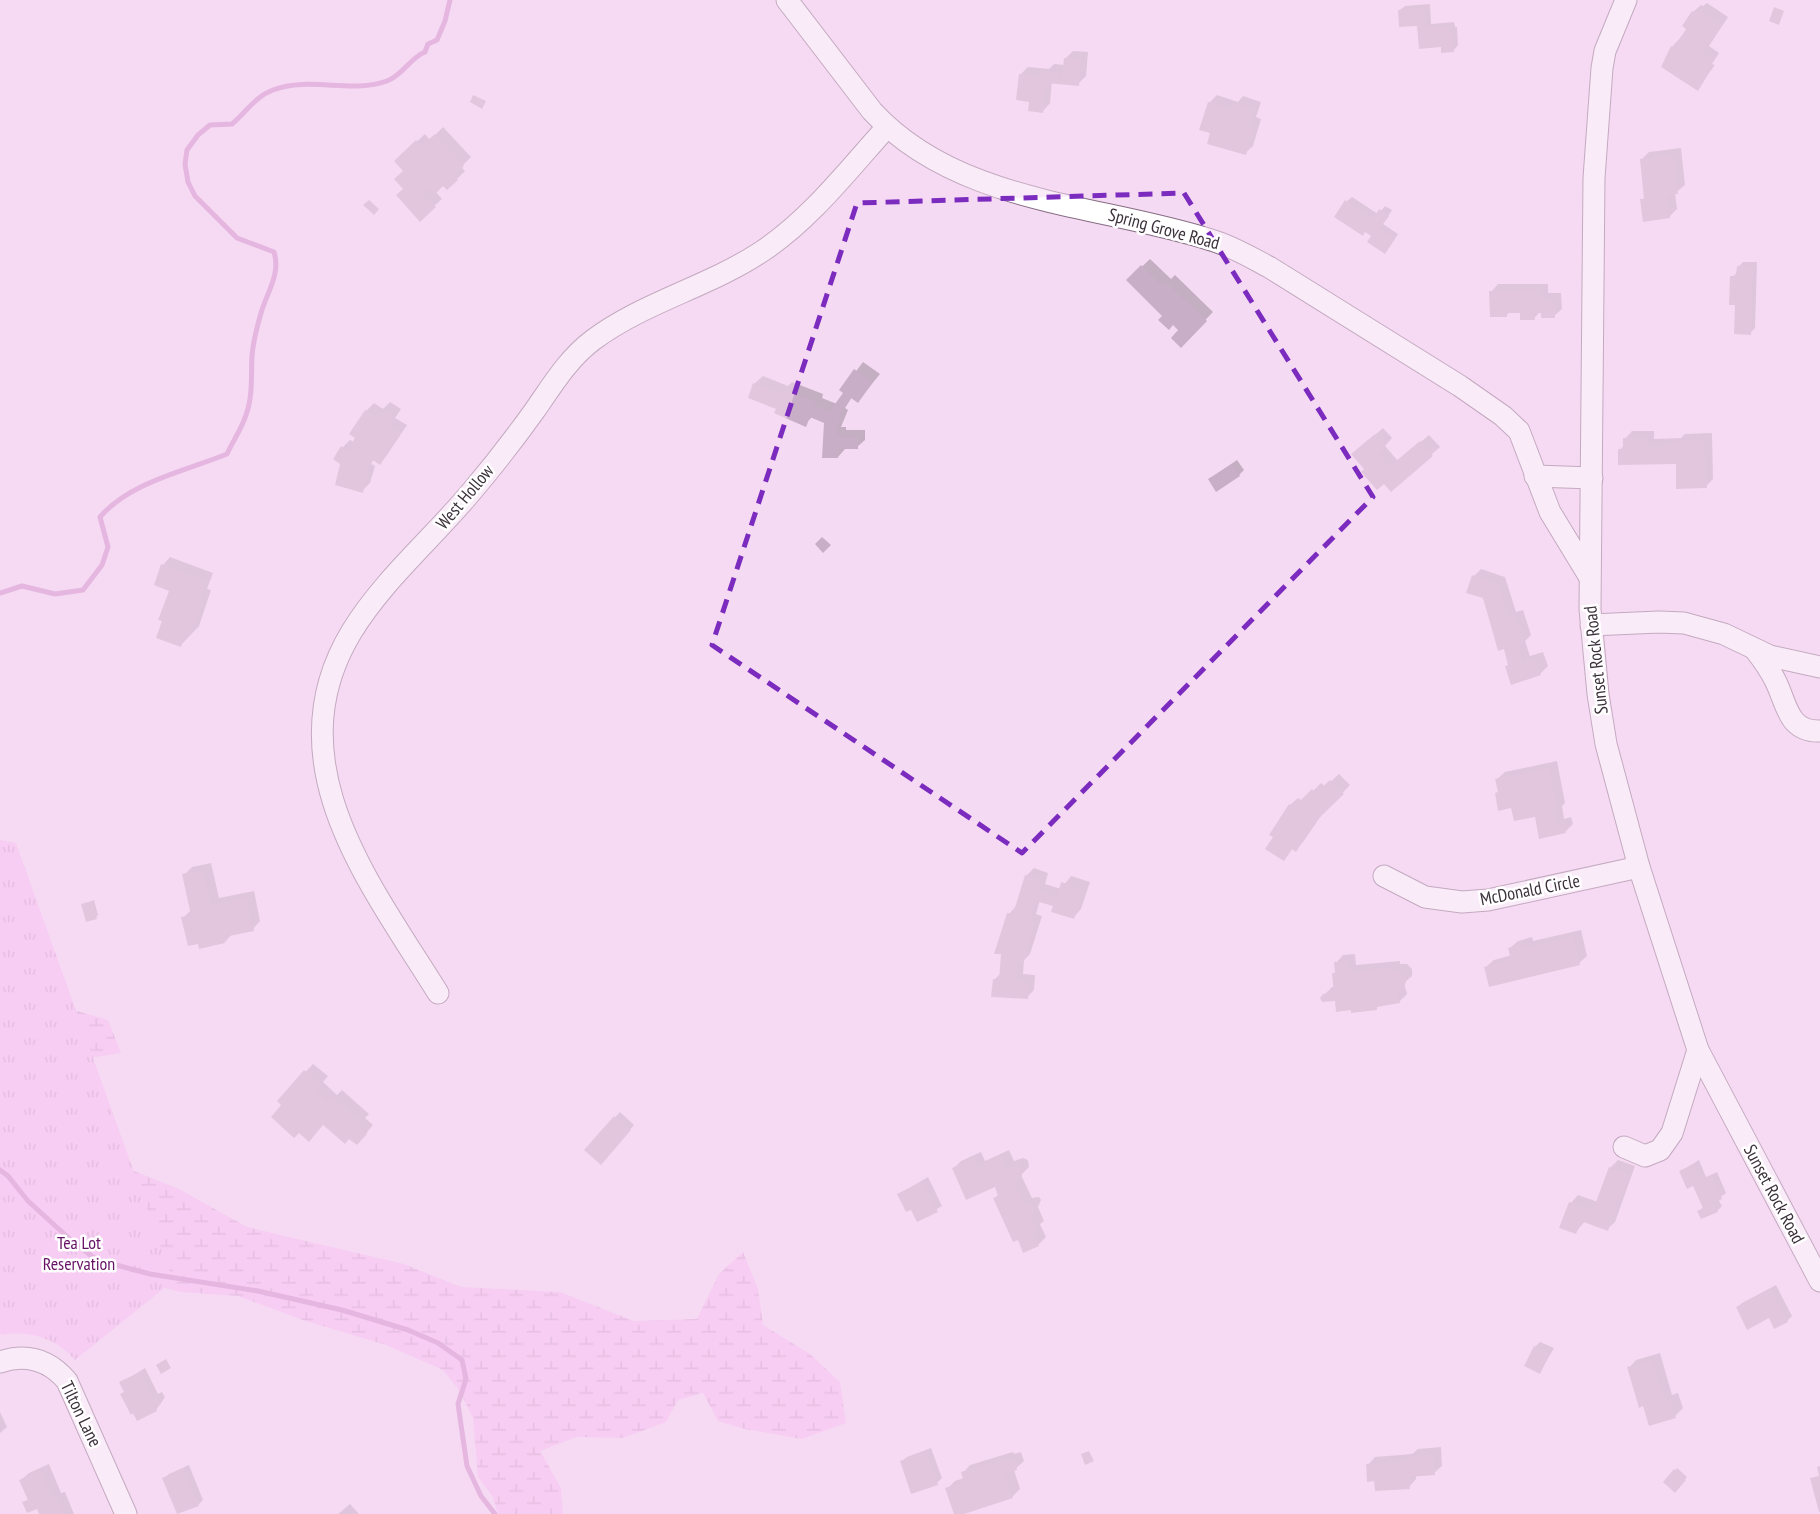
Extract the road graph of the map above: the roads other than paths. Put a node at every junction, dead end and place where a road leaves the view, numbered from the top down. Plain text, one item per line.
1 (788, 0) edge
2 (1626, 0) edge
3 (887, 127) junction
4 (1535, 476) junction
5 (1592, 478) junction
6 (1590, 577) junction
7 (1591, 625) junction
8 (1756, 651) junction
9 (1820, 667) edge
10 (1820, 731) edge
11 (1639, 867) junction
12 (1384, 876) dead end
13 (438, 993) dead end
14 (1698, 1050) junction
15 (1624, 1147) dead end
16 (1820, 1280) edge
17 (0, 1362) edge
18 (126, 1514) edge

1 - 3 street, Spring Grove Road
2 - 5 street, Sunset Rock Road
3 - 4 street, Spring Grove Road
3 - 13 street, West Hollow
4 - 5 street
4 - 6 street, Spring Grove Road
5 - 6 street, Sunset Rock Road
6 - 7 street, Sunset Rock Road
7 - 8 street
7 - 11 street, Sunset Rock Road
8 - 9 street
8 - 10 street
11 - 12 street, McDonald Circle
11 - 14 street, Sunset Rock Road
14 - 15 street
14 - 16 street, Sunset Rock Road
17 - 18 street, Tilton Lane

